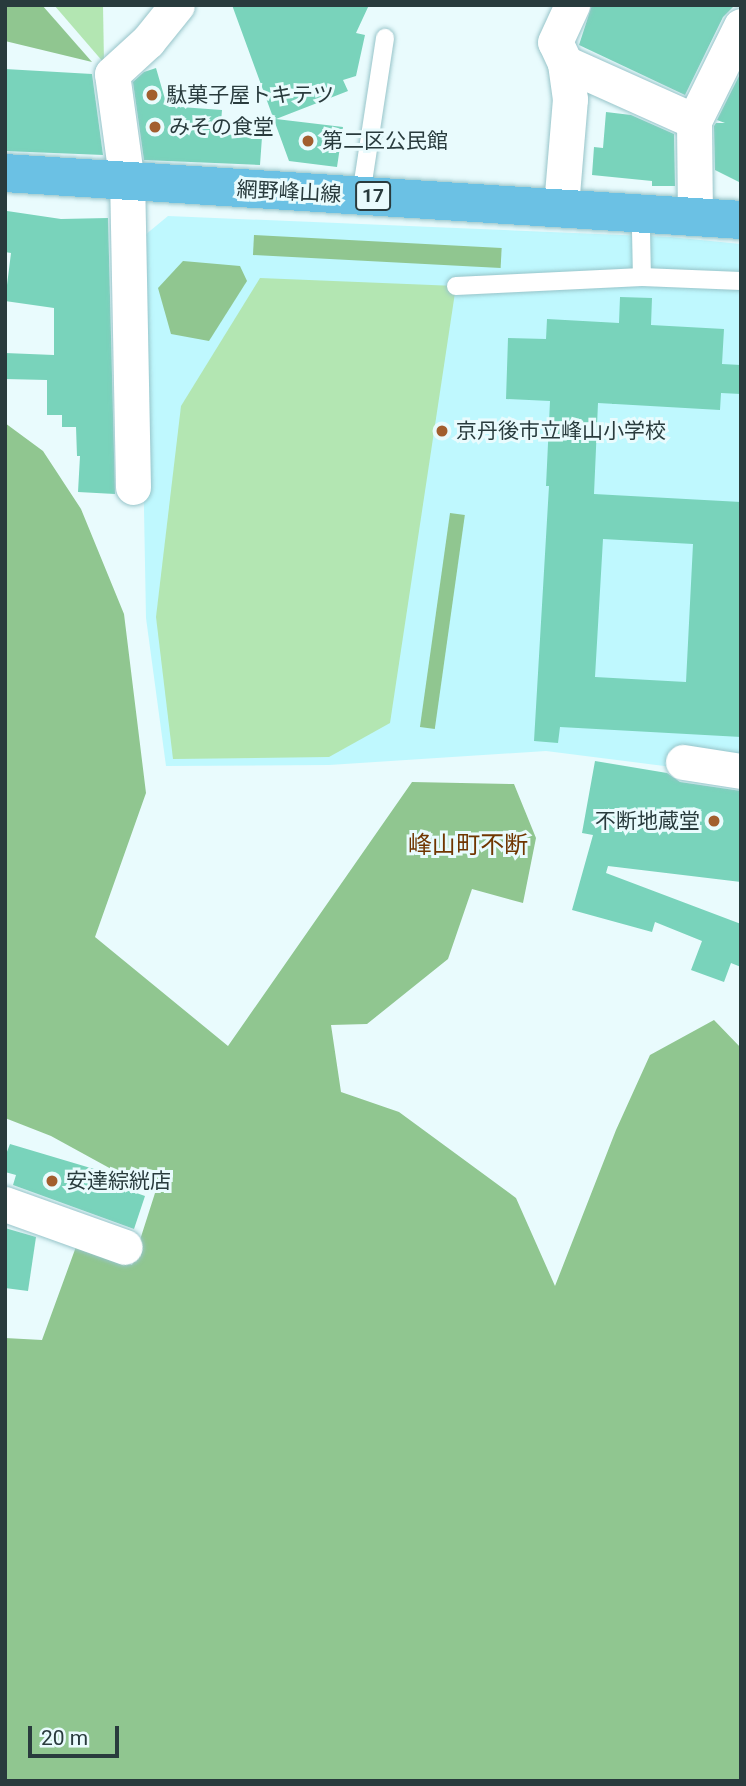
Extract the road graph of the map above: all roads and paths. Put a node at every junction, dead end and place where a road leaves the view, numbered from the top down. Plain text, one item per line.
1 (177, 5) edge
2 (572, 5) edge
3 (741, 26) edge
4 (385, 38) dead end
5 (565, 63) junction
6 (694, 121) junction
7 (5, 173) edge
8 (127, 183) junction
9 (360, 195) junction
10 (561, 206) junction
11 (695, 218) junction
12 (741, 220) edge
13 (641, 231) dead end
14 (642, 276) junction
15 (741, 281) edge
16 (456, 286) dead end
17 (133, 487) dead end
18 (683, 762) dead end
19 (741, 771) edge
20 (5, 1204) edge
21 (125, 1247) dead end

1 - 8 street
2 - 5 street
3 - 6 street
4 - 9 lane
5 - 6 street
5 - 10 street
6 - 11 street
7 - 8 main road, 網野峰山線 / 17
8 - 9 main road, 網野峰山線 / 17
8 - 17 street
9 - 10 main road, 網野峰山線 / 17
10 - 11 main road, 網野峰山線 / 17
11 - 12 main road, 網野峰山線 / 17
13 - 14 lane
14 - 15 lane
14 - 16 lane
18 - 19 street
20 - 21 street

